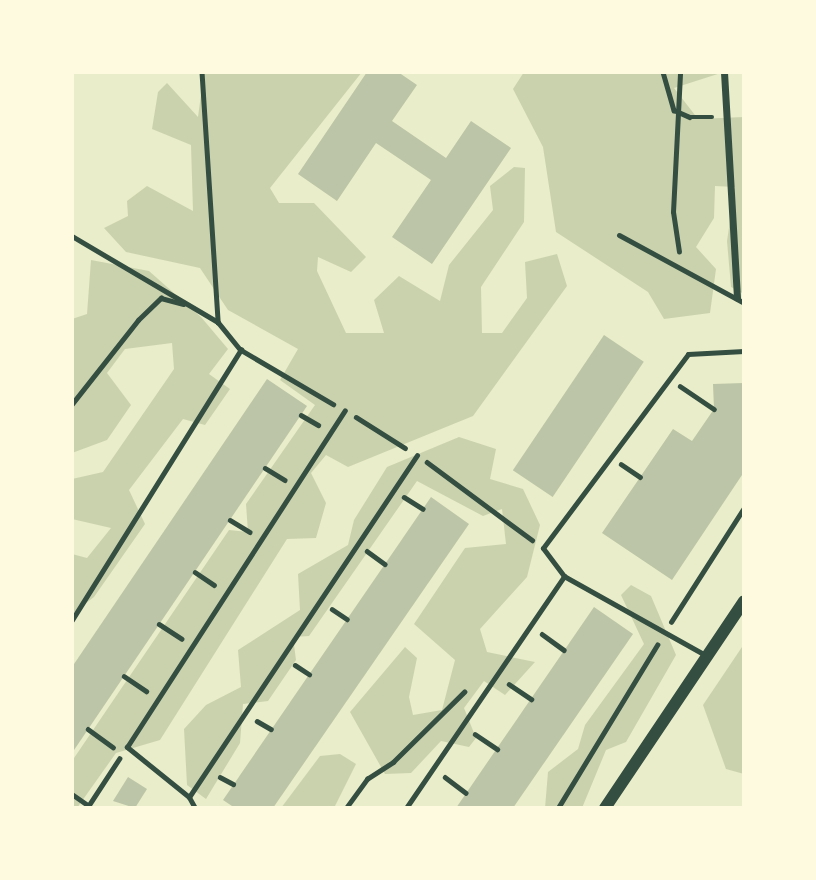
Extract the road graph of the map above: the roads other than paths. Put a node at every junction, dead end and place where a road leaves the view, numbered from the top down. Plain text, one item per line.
1 (724, 72) edge
2 (619, 235) dead end
3 (741, 301) edge
4 (744, 351) edge
5 (345, 410) road end
6 (417, 455) road end
7 (564, 576) junction
8 (744, 601) edge
9 (707, 656) junction
10 (189, 797) junction
11 (195, 808) edge
12 (405, 808) edge
13 (606, 808) edge

1 - 3 street
2 - 3 lane
4 - 7 lane
5 - 10 lane
6 - 10 lane
7 - 9 lane
7 - 12 lane
8 - 9 street
9 - 13 street
10 - 11 lane

